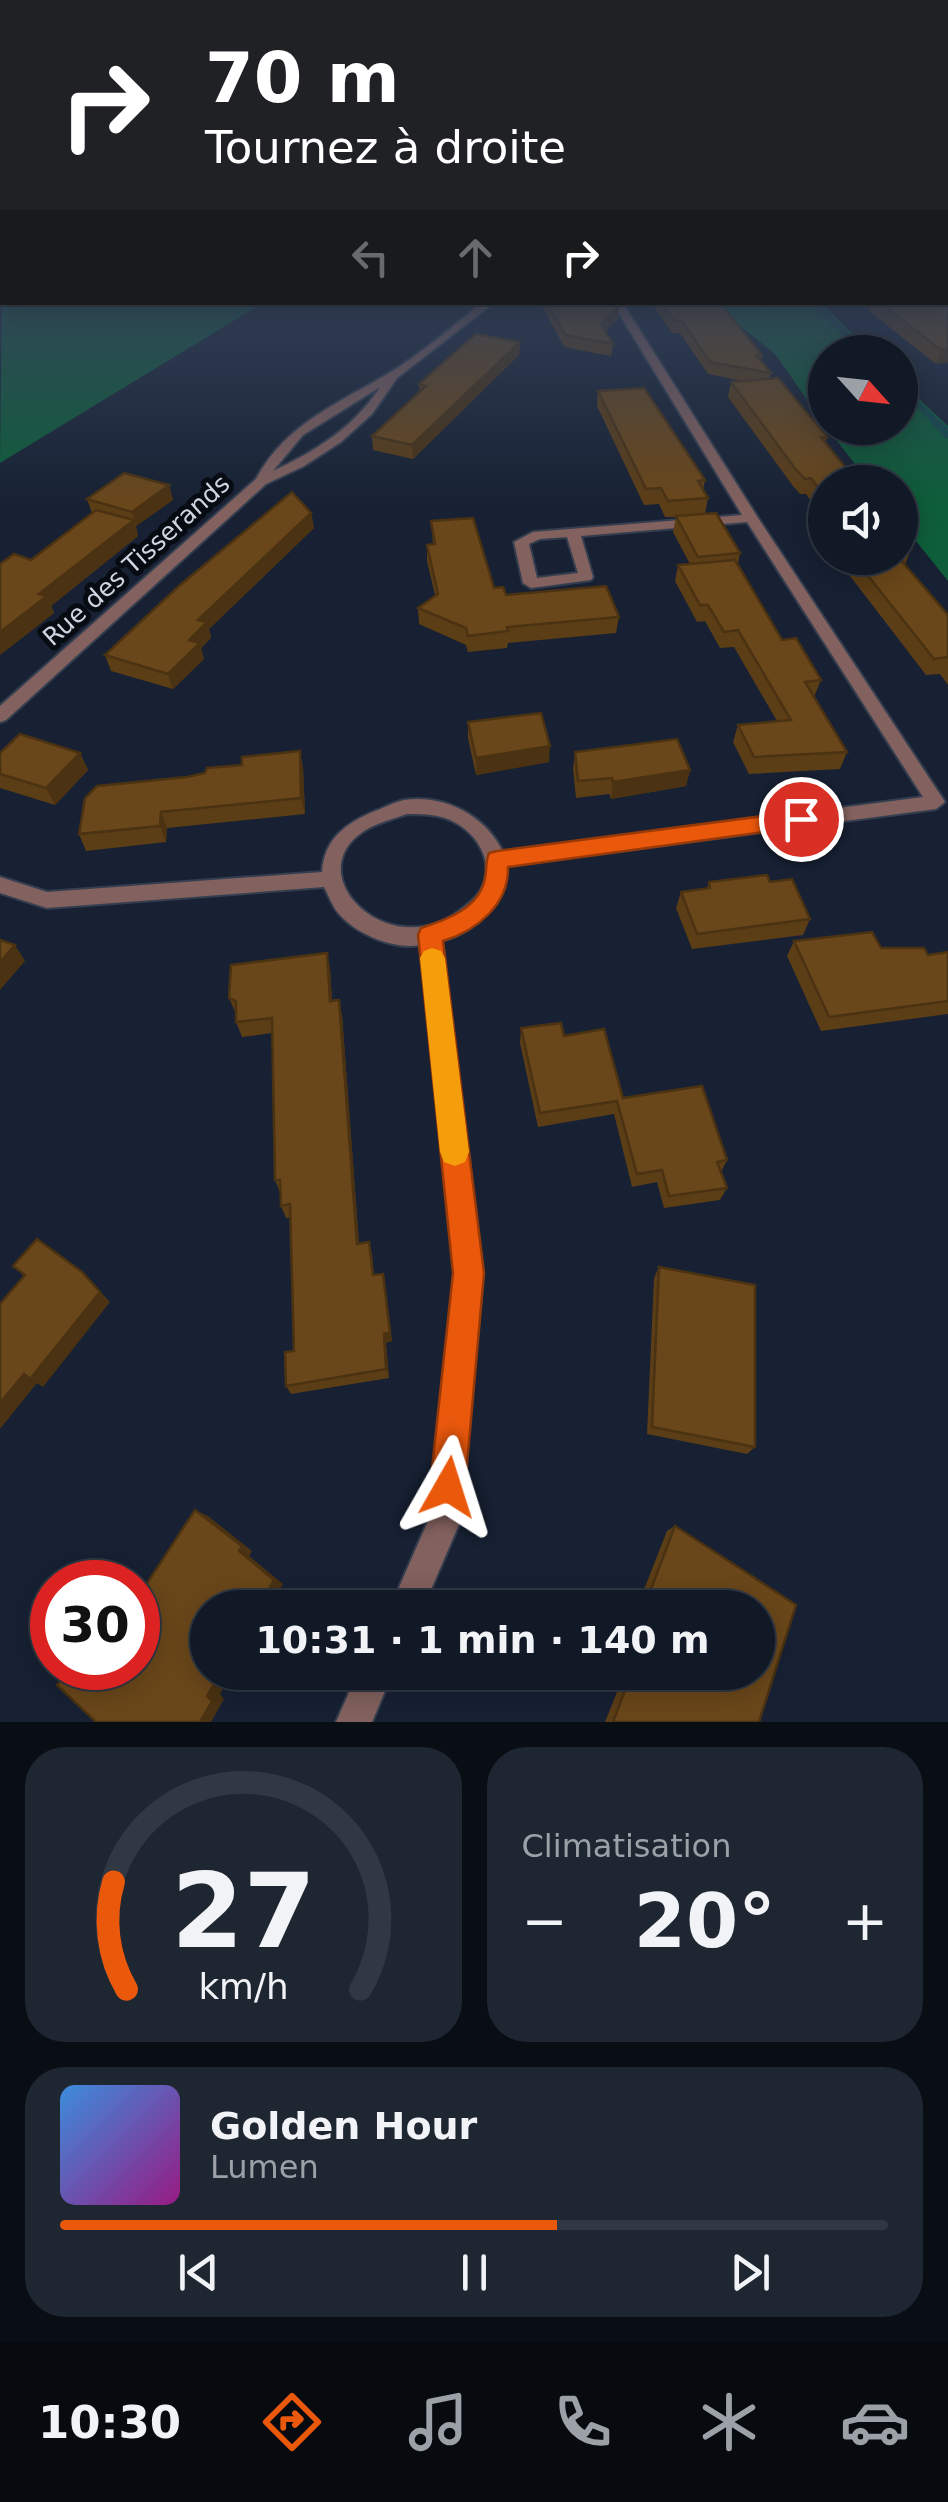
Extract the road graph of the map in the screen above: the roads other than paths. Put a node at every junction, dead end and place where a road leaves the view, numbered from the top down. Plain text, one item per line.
1 (435, 343) edge
2 (643, 343) edge
3 (392, 376) junction
4 (260, 481) junction
5 (751, 518) junction
6 (573, 532) junction
7 (0, 716) edge
8 (497, 860) junction
9 (330, 878) junction
10 (0, 884) edge
11 (430, 935) junction
12 (414, 1590) edge
13 (368, 1690) edge
14 (354, 1722) edge

1 - 3 street, Rue des Tisserands
2 - 5 street
3 - 4 street, Rue des Tisserands
3 - 4 street, Rue des Tisserands
4 - 7 street, Rue des Tisserands
5 - 6 street
5 - 8 street
6 - 6 street
8 - 9 street
8 - 11 street
9 - 10 street
9 - 11 street
11 - 12 street
13 - 14 street

